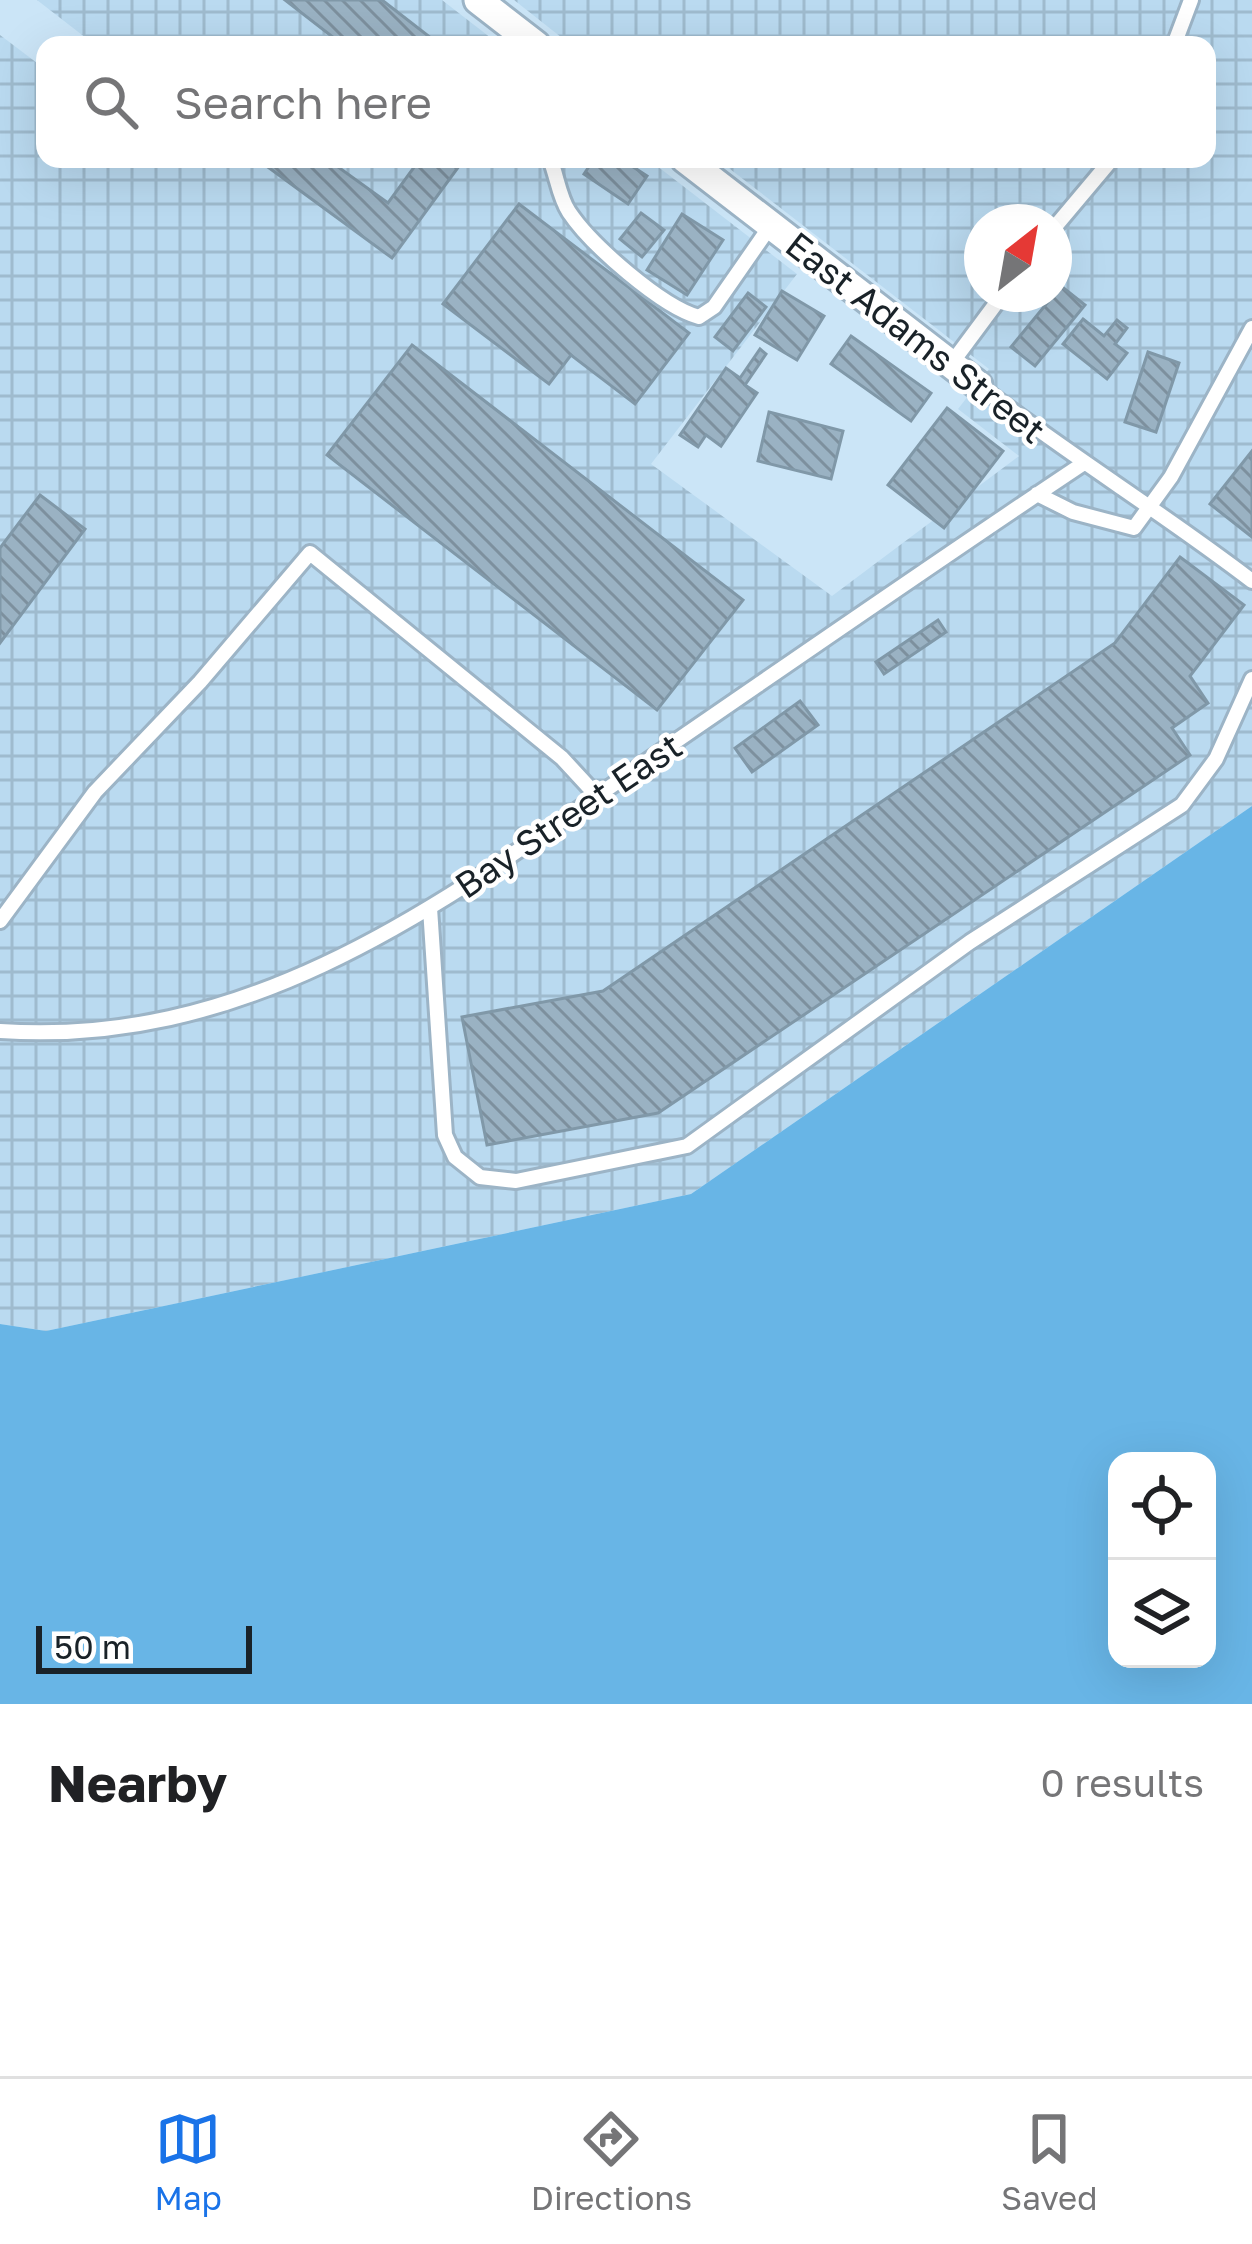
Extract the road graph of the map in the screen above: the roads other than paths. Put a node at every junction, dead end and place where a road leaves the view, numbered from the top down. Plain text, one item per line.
1 (478, 0) edge
2 (1191, 0) edge
3 (524, 36) edge
4 (1177, 36) edge
5 (553, 168) edge
6 (697, 168) edge
7 (1104, 168) edge
8 (1072, 207) edge
9 (771, 225) junction
10 (989, 312) edge
11 (1252, 328) edge
12 (950, 364) junction
13 (978, 385) joint
14 (1081, 465) junction
15 (1037, 494) junction
16 (1154, 506) junction
17 (1252, 581) edge
18 (1252, 679) edge
19 (597, 796) junction
20 (430, 908) junction
21 (0, 921) edge
22 (0, 1031) edge

1 - 3 street
2 - 4 lane
5 - 9 lane
6 - 9 street, East Adams Street
7 - 8 lane
9 - 12 street, East Adams Street
10 - 12 lane
11 - 16 lane
12 - 13 street, East Adams Street
13 - 14 lane, East Adams Street
14 - 15 lane, Bay Street East
14 - 16 lane, East Adams Street
15 - 16 lane
15 - 19 lane, Bay Street East
16 - 17 lane, East Adams Street
18 - 20 lane
19 - 20 lane, Bay Street East
19 - 21 lane
20 - 22 lane, Bay Street East

